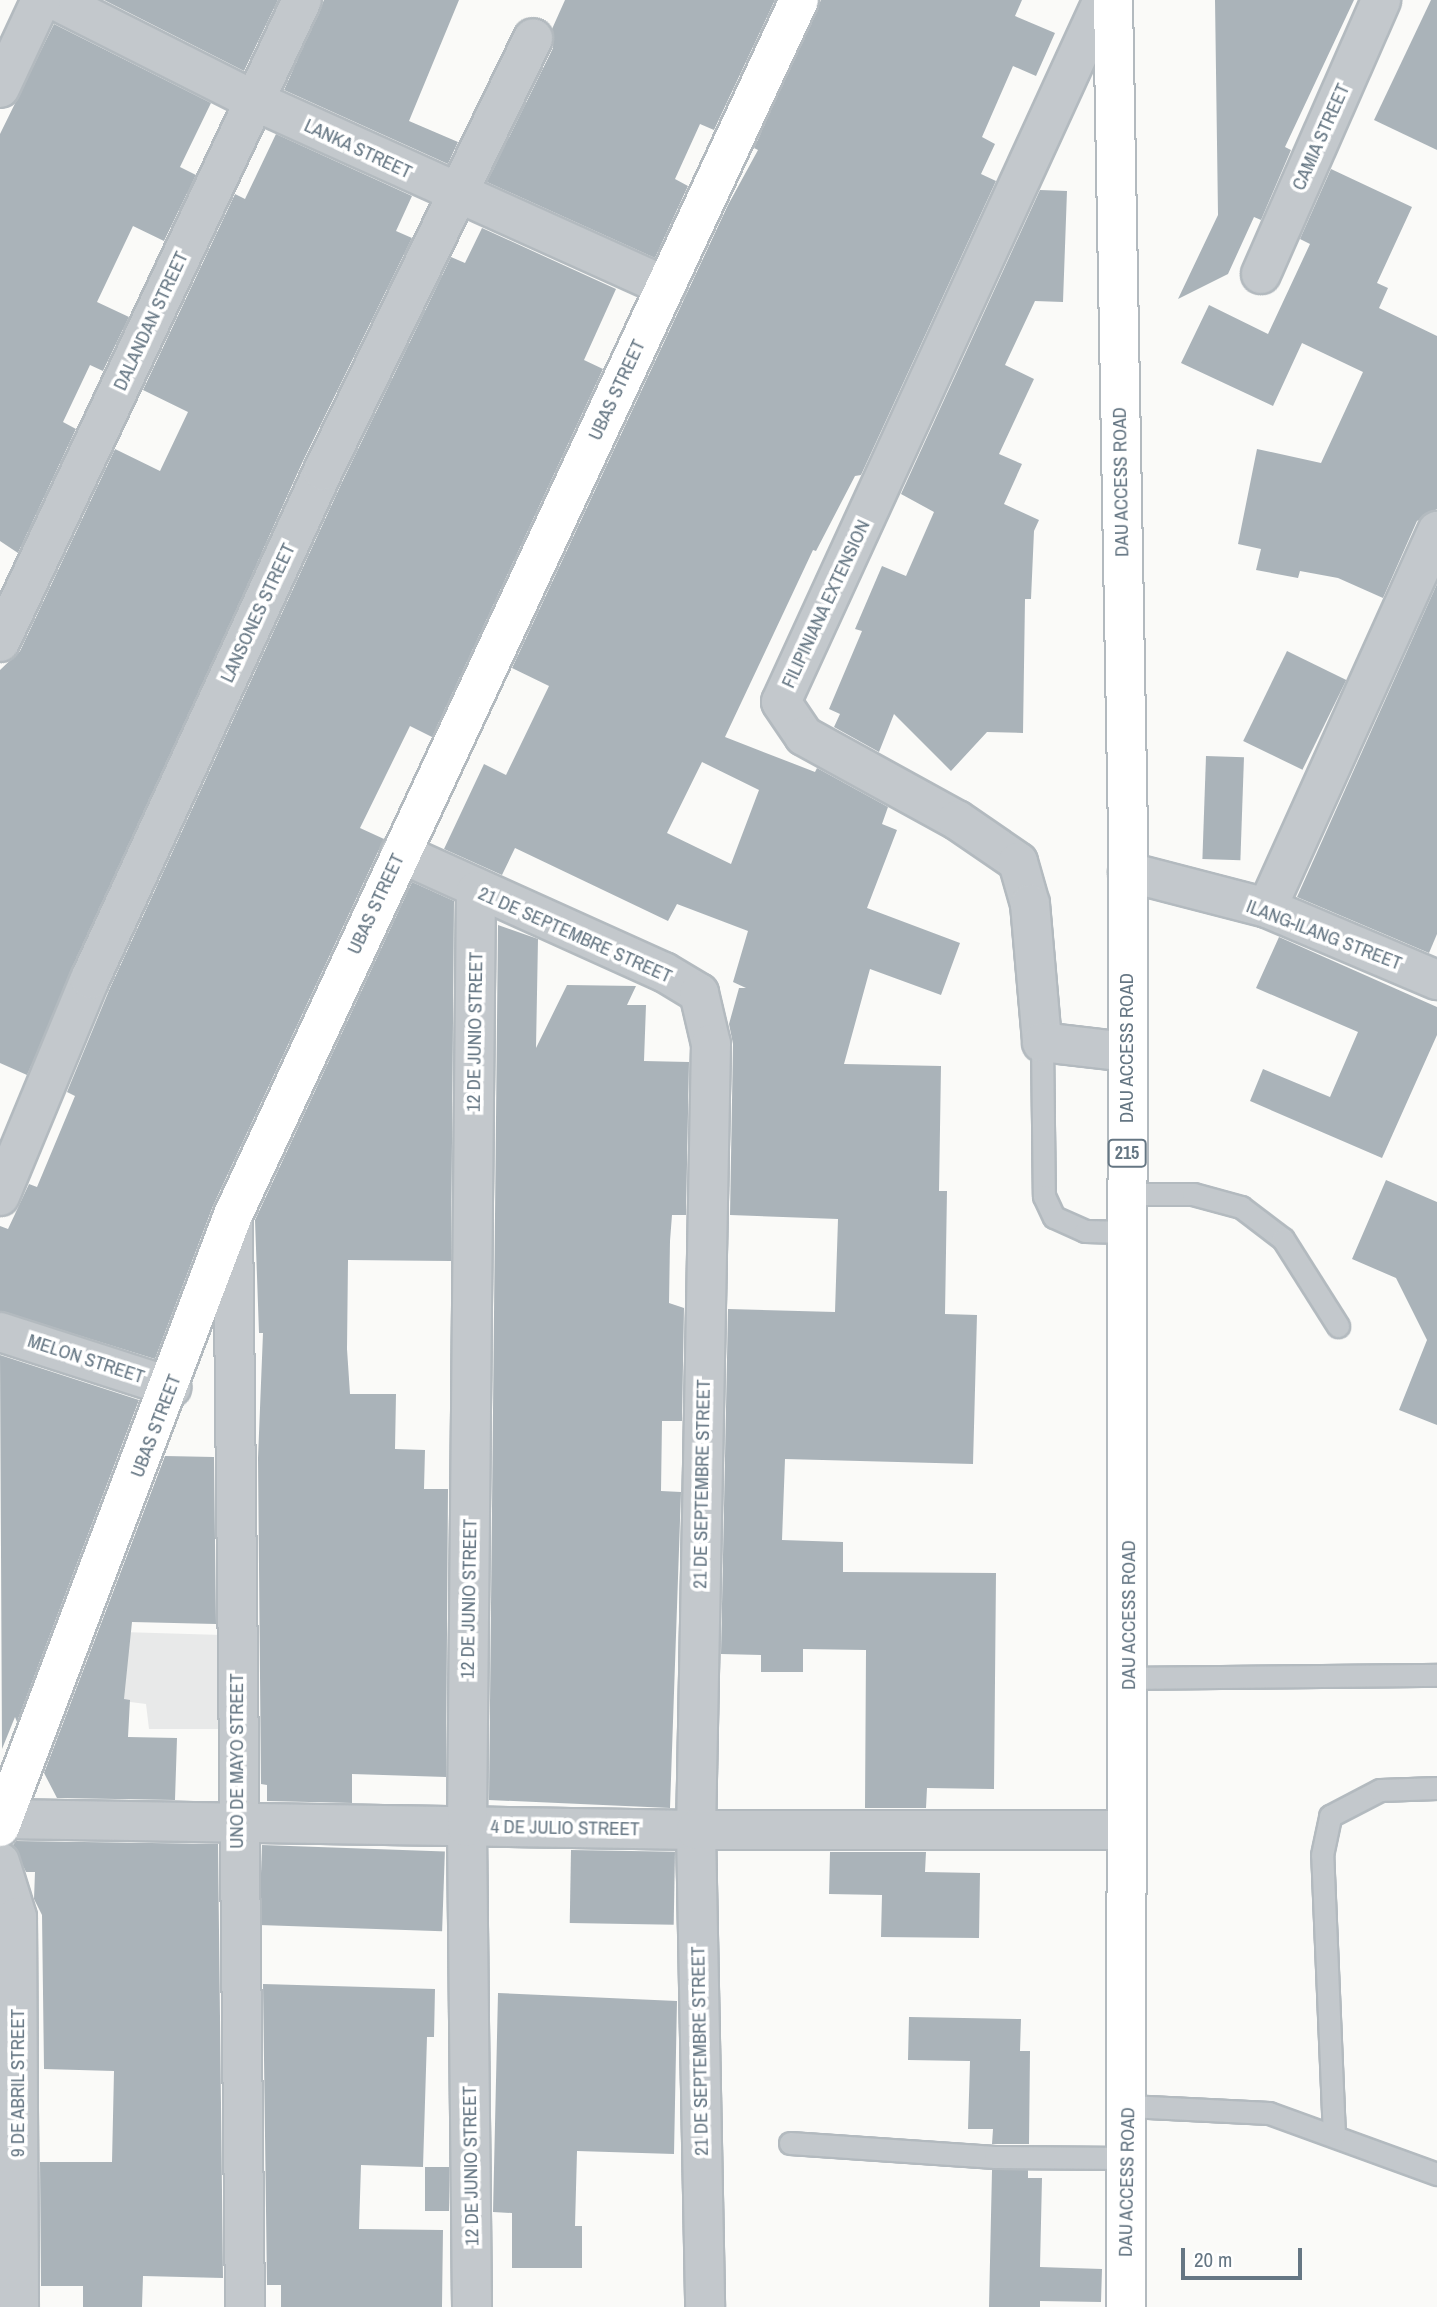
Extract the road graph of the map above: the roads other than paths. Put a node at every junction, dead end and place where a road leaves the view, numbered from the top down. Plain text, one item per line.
1 (41, 0) edge
2 (55, 0) edge
3 (302, 0) edge
4 (799, 0) edge
5 (1103, 0) edge
6 (1113, 0) edge
7 (1381, 0) edge
8 (533, 38) dead end
9 (0, 88) edge
10 (255, 101) junction
11 (456, 195) junction
12 (1261, 274) dead end
13 (666, 287) junction
14 (1437, 531) edge
15 (0, 642) edge
16 (400, 853) junction
17 (1128, 872) junction
18 (476, 891) junction
19 (1266, 908) junction
20 (1437, 980) edge
21 (1042, 1042) junction
22 (1127, 1052) junction
23 (1128, 1194) junction
24 (0, 1196) edge
25 (233, 1214) junction
26 (1127, 1232) junction
27 (1338, 1326) dead end
28 (0, 1332) edge
29 (171, 1387) junction
30 (1437, 1675) edge
31 (1130, 1678) junction
32 (1437, 1788) edge
33 (237, 1821) junction
34 (1, 1823) edge
35 (467, 1827) junction
36 (696, 1830) junction
37 (1127, 1830) junction
38 (0, 1862) edge
39 (1128, 2106) junction
40 (1334, 2136) junction
41 (790, 2143) dead end
42 (1126, 2158) junction
43 (1437, 2174) edge
44 (19, 2307) edge
45 (245, 2307) edge
46 (472, 2307) edge
47 (705, 2307) edge
48 (1126, 2307) edge

1 - 9 street
2 - 10 street, LANKA STREET
3 - 10 street, DALANDAN STREET
4 - 13 main road, UBAS STREET
5 - 21 street, FILIPINIANA EXTENSION
6 - 17 main road, DAU ACCESS ROAD / 215
7 - 12 street, CAMIA STREET
8 - 11 street, LANSONES STREET
10 - 11 street, LANKA STREET
10 - 15 street, DALANDAN STREET
11 - 13 street, LANKA STREET
11 - 24 street, LANSONES STREET
13 - 16 main road, UBAS STREET
14 - 19 street
16 - 18 street, 21 DE SEPTEMBRE STREET
16 - 25 main road, UBAS STREET
17 - 19 street, ILANG-ILANG STREET
17 - 22 main road, DAU ACCESS ROAD / 215
18 - 35 street, 12 DE JUNIO STREET
18 - 36 street, 21 DE SEPTEMBRE STREET
19 - 20 street, ILANG-ILANG STREET
21 - 22 street
21 - 26 lane
22 - 23 main road, DAU ACCESS ROAD / 215
23 - 26 main road, DAU ACCESS ROAD / 215
23 - 27 lane
25 - 29 main road, UBAS STREET
25 - 33 street, UNO DE MAYO STREET
26 - 31 main road, DAU ACCESS ROAD / 215
28 - 29 street, MELON STREET
29 - 34 main road, UBAS STREET
30 - 31 lane
31 - 37 main road, DAU ACCESS ROAD / 215
32 - 40 lane
33 - 34 street, 4 DE JULIO STREET
33 - 35 street, 4 DE JULIO STREET
33 - 45 street, UNO DE MAYO STREET
35 - 36 street, 4 DE JULIO STREET
35 - 46 street, 12 DE JUNIO STREET
36 - 37 street, 4 DE JULIO STREET
36 - 47 street, 21 DE SEPTEMBRE STREET
37 - 39 main road, DAU ACCESS ROAD / 215
38 - 44 street, 9 DE ABRIL STREET
39 - 40 lane
39 - 42 main road, DAU ACCESS ROAD / 215
40 - 43 lane
41 - 42 lane
42 - 48 main road, DAU ACCESS ROAD / 215

